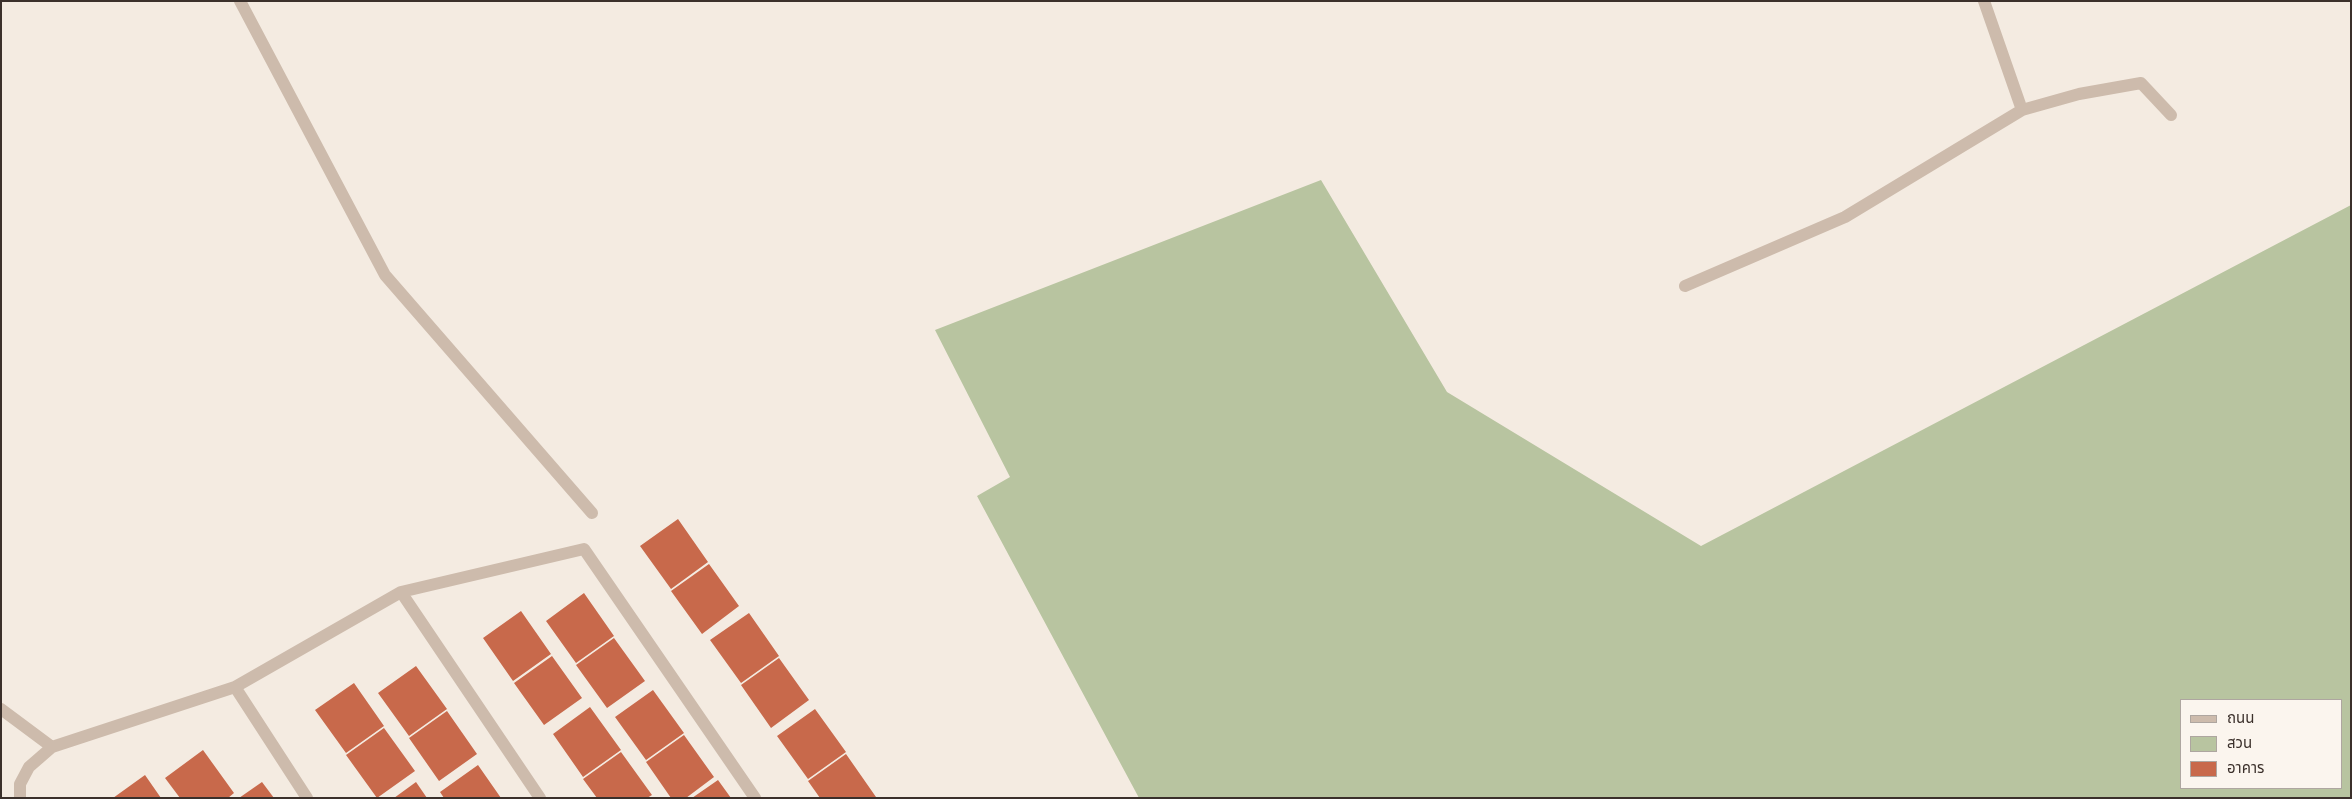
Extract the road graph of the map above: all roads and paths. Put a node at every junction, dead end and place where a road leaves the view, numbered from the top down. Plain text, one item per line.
1 (240, 1) edge
2 (1984, 1) edge
3 (2022, 110) junction
4 (2171, 115) dead end
5 (1685, 286) dead end
6 (592, 513) dead end
7 (401, 592) junction
8 (235, 687) junction
9 (1, 709) edge
10 (52, 747) junction
11 (20, 798) edge
12 (307, 798) edge
13 (540, 798) edge
14 (755, 798) edge

1 - 6 street
2 - 3 street
3 - 4 street
3 - 5 street
7 - 8 street
7 - 13 street
7 - 14 street
8 - 10 street
8 - 12 street
9 - 10 street
10 - 11 street

